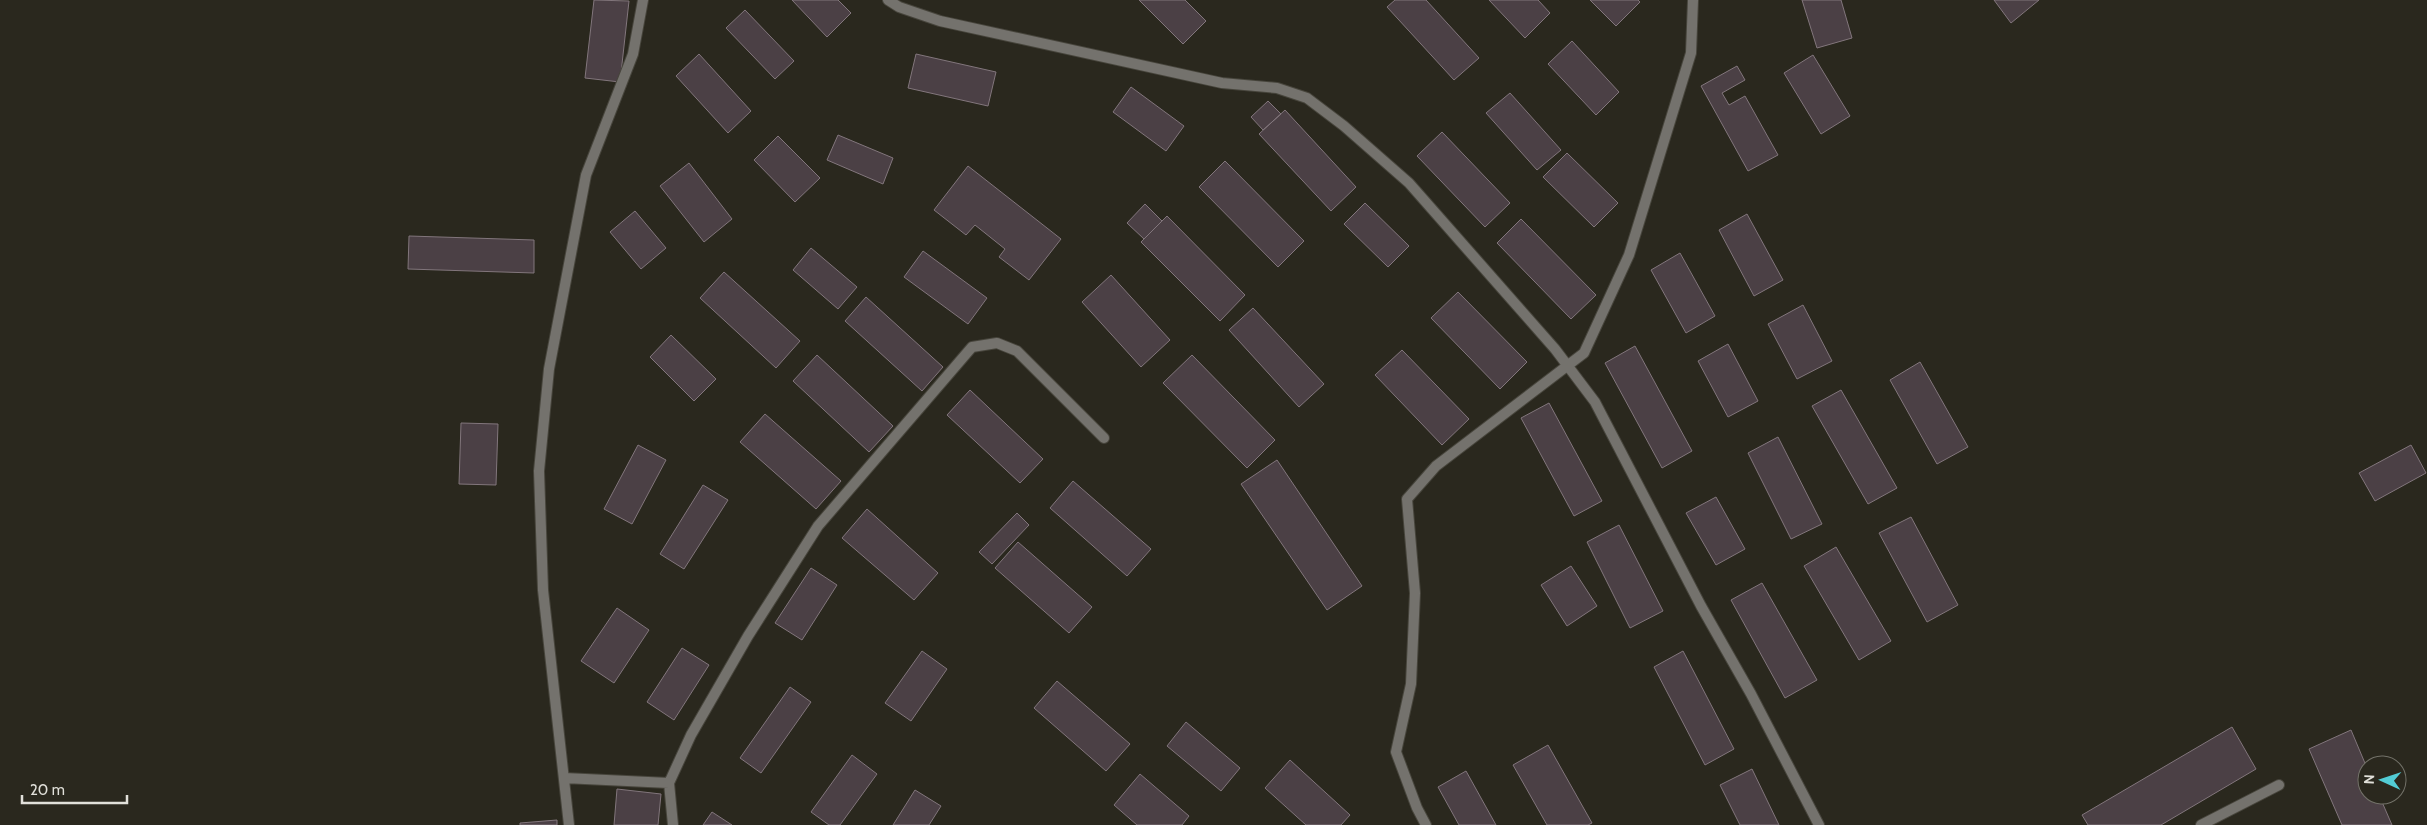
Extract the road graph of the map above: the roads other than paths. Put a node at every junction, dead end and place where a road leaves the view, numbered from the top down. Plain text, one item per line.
1 (644, 0) edge
2 (888, 0) edge
3 (1693, 0) edge
4 (1568, 366) junction
5 (1104, 438) dead end
6 (564, 778) junction
7 (669, 783) junction
8 (2279, 785) dead end
9 (569, 825) edge
10 (673, 825) edge
11 (1426, 825) edge
12 (1819, 825) edge
13 (2201, 825) edge

1 - 6 street
2 - 4 street
3 - 4 street
4 - 11 street
4 - 12 street
5 - 7 street
6 - 7 street
6 - 9 street
7 - 10 street
8 - 13 street

